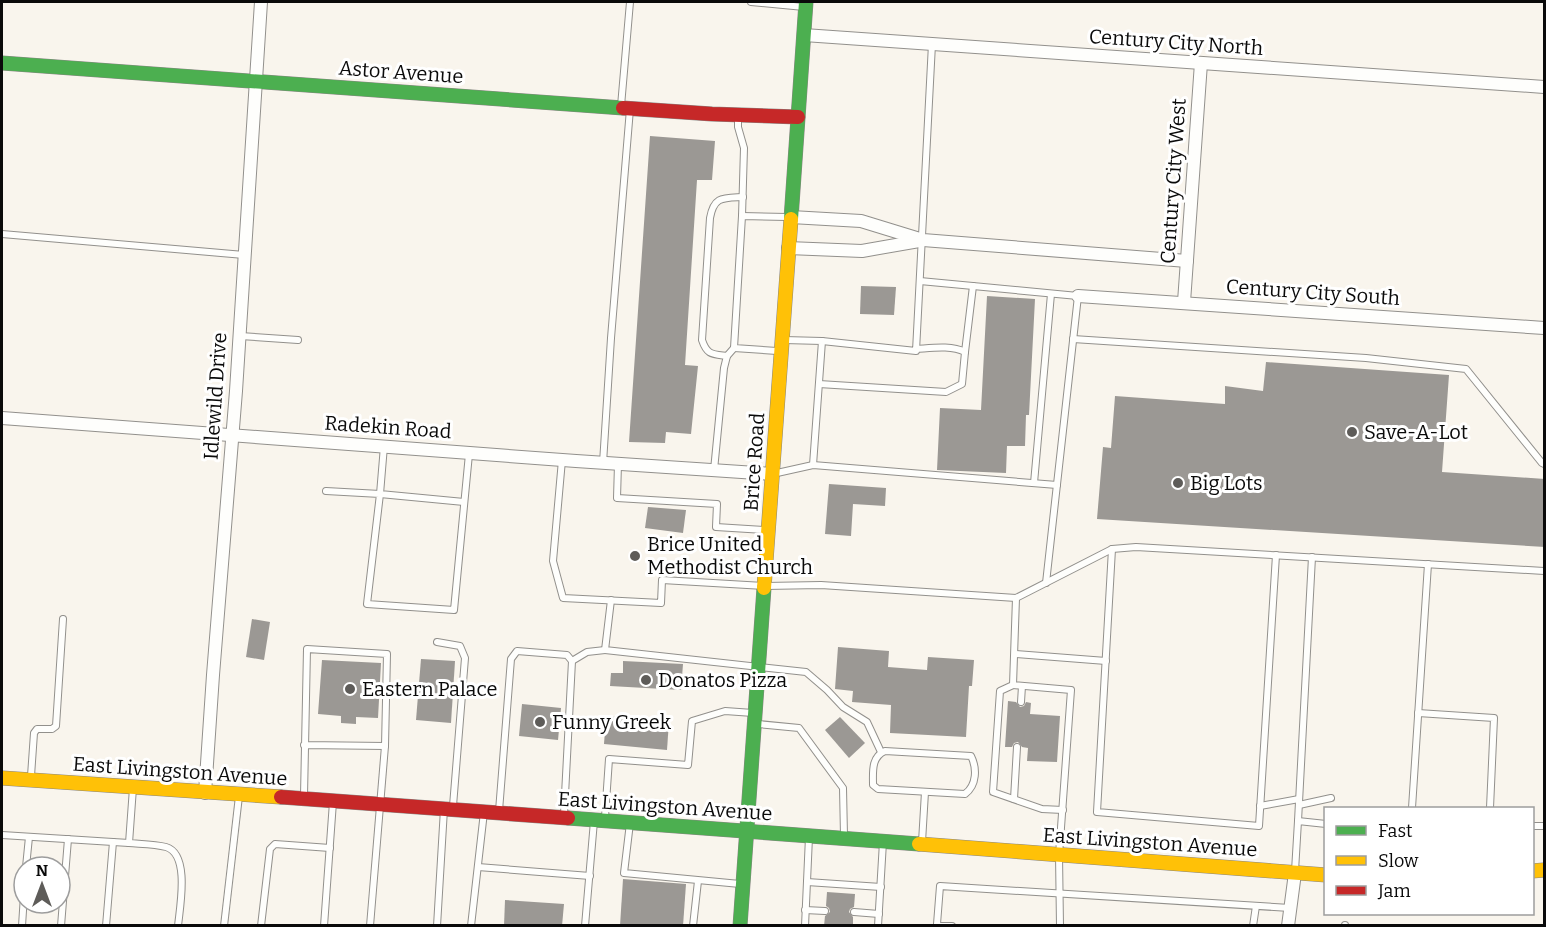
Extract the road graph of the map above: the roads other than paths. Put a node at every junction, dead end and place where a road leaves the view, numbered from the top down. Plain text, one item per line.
1 (261, 2) edge
2 (630, 2) edge
3 (751, 2) edge
4 (806, 4) edge
5 (804, 35) junction
6 (932, 44) junction
7 (2, 63) edge
8 (1201, 63) junction
9 (256, 81) junction
10 (1545, 87) edge
11 (626, 108) junction
12 (738, 114) junction
13 (798, 117) junction
14 (742, 197) junction
15 (742, 216) junction
16 (791, 217) junction
17 (2, 234) edge
18 (923, 240) junction
19 (788, 248) junction
20 (245, 255) junction
21 (1186, 261) junction
22 (920, 281) junction
23 (973, 286) junction
24 (1051, 294) junction
25 (1078, 296) junction
26 (1184, 302) junction
27 (1545, 328) edge
28 (240, 336) junction
29 (1073, 339) junction
30 (298, 340) dead end
31 (822, 341) junction
32 (781, 345) junction
33 (734, 348) junction
34 (916, 349) junction
35 (965, 352) junction
36 (727, 356) junction
37 (819, 384) junction
38 (2, 418) edge
39 (232, 436) junction
40 (384, 447) junction
41 (469, 453) junction
42 (562, 460) junction
43 (603, 463) junction
44 (618, 464) junction
45 (1545, 464) edge
46 (813, 465) junction
47 (714, 470) junction
48 (772, 474) junction
49 (1034, 483) junction
50 (1056, 485) junction
51 (326, 490) dead end
52 (380, 494) junction
53 (464, 502) junction
54 (769, 530) junction
55 (1112, 549) junction
56 (1276, 555) junction
57 (1312, 557) junction
58 (1428, 564) junction
59 (1545, 571) edge
60 (1046, 583) junction
61 (765, 586) junction
62 (1016, 598) junction
63 (611, 600) junction
64 (63, 619) dead end
65 (437, 642) dead end
66 (606, 650) junction
67 (1015, 654) junction
68 (572, 661) junction
69 (1106, 661) junction
70 (759, 666) junction
71 (1013, 685) junction
72 (1022, 686) junction
73 (1021, 702) dead end
74 (1418, 713) junction
75 (756, 718) junction
76 (304, 744) junction
77 (385, 746) junction
78 (1017, 747) dead end
79 (880, 752) junction
80 (2, 778) edge
81 (31, 780) junction
82 (134, 788) junction
83 (925, 792) junction
84 (205, 793) junction
85 (239, 795) junction
86 (1331, 798) dead end
87 (304, 799) junction
88 (1014, 799) junction
89 (333, 801) junction
90 (1299, 802) junction
91 (379, 804) junction
92 (1260, 806) junction
93 (1412, 807) edge
94 (1490, 807) edge
95 (448, 809) junction
96 (1063, 810) junction
97 (484, 812) junction
98 (499, 813) junction
99 (564, 818) junction
100 (599, 821) junction
101 (1298, 821) junction
102 (630, 823) junction
103 (1324, 824) edge
104 (748, 831) junction
105 (2, 835) edge
106 (29, 837) junction
107 (809, 837) junction
108 (68, 839) junction
109 (844, 839) junction
110 (113, 842) junction
111 (883, 842) junction
112 (129, 843) junction
113 (922, 845) junction
114 (330, 848) junction
115 (27, 855) edge
116 (1059, 855) junction
117 (478, 867) junction
118 (1295, 873) junction
119 (1324, 874) edge
120 (590, 876) junction
121 (698, 881) junction
122 (807, 882) junction
123 (744, 884) junction
124 (880, 887) junction
125 (1059, 892) junction
126 (1256, 906) junction
127 (1290, 908) junction
128 (805, 910) junction
129 (825, 911) dead end
130 (854, 912) dead end
131 (879, 914) junction
132 (937, 925) edge
133 (61, 926) edge
134 (106, 926) edge
135 (178, 926) edge
136 (224, 926) edge
137 (261, 926) edge
138 (324, 926) edge
139 (370, 926) edge
140 (437, 926) edge
141 (471, 926) edge
142 (585, 926) edge
143 (693, 926) edge
144 (740, 926) edge
145 (805, 926) edge
146 (878, 926) edge
147 (952, 926) edge
148 (1060, 926) edge
149 (1253, 926) edge
150 (1288, 926) edge

1 - 9 street, Idlewild Drive
2 - 11 lane
3 - 4 lane
4 - 5 main road, Brice Road
5 - 6 street, Century City North
5 - 13 main road, Brice Road
6 - 8 street, Century City North
6 - 18 lane
7 - 9 main road, Astor Avenue
8 - 10 street, Century City North
8 - 21 street, Century City West
9 - 11 main road, Astor Avenue
9 - 20 street, Idlewild Drive
11 - 12 main road, Astor Avenue
11 - 43 lane
12 - 13 main road, Astor Avenue
12 - 14 lane
13 - 16 main road, Brice Road
14 - 15 lane
14 - 36 lane
15 - 16 lane
15 - 33 lane
16 - 18 street
16 - 19 main road, Brice Road
17 - 20 lane
18 - 19 street
18 - 21 street
18 - 22 lane
19 - 32 main road, Brice Road
20 - 28 street, Idlewild Drive
21 - 26 street, Century City West
22 - 23 lane
22 - 34 lane
23 - 24 lane
23 - 35 lane
24 - 25 lane
24 - 49 lane
25 - 26 street, Century City South
25 - 29 lane
26 - 27 street, Century City South
28 - 30 lane
28 - 39 street, Idlewild Drive
29 - 45 lane
29 - 50 lane
31 - 32 lane
31 - 34 lane
31 - 37 lane
32 - 33 lane
32 - 48 main road, Brice Road
33 - 36 lane
34 - 35 lane
35 - 37 lane
36 - 47 lane
37 - 46 lane
38 - 39 street, Radekin Road
39 - 40 street, Radekin Road
39 - 84 street, Idlewild Drive
40 - 41 street, Radekin Road
40 - 52 lane
41 - 42 street, Radekin Road
41 - 53 lane
42 - 43 street, Radekin Road
42 - 63 lane
43 - 44 street, Radekin Road
44 - 47 street, Radekin Road
44 - 54 lane
46 - 48 lane
46 - 49 lane
47 - 48 street, Radekin Road
48 - 54 main road, Brice Road
49 - 50 lane
50 - 60 lane
51 - 52 lane
52 - 53 lane
52 - 53 lane
54 - 61 main road, Brice Road
55 - 56 lane
55 - 60 lane
55 - 69 lane
56 - 57 lane
56 - 92 lane
57 - 58 lane
57 - 90 lane
58 - 59 lane
58 - 74 lane
60 - 62 lane
61 - 62 lane
61 - 63 lane
61 - 70 main road, Brice Road
62 - 67 lane
63 - 66 lane
64 - 81 lane
65 - 95 lane
66 - 68 lane
66 - 70 lane
67 - 69 lane
67 - 71 lane
68 - 98 lane
68 - 99 lane
69 - 92 lane
70 - 75 main road, Brice Road
70 - 79 lane
71 - 72 lane
71 - 88 lane
72 - 73 lane
72 - 96 lane
74 - 93 lane
74 - 94 lane
75 - 100 lane
75 - 104 main road, Brice Road
75 - 109 lane
76 - 77 lane
76 - 77 lane
76 - 87 lane
77 - 91 lane
78 - 88 lane
79 - 83 lane
79 - 83 lane
80 - 81 main road, East Livingston Avenue
81 - 82 main road, East Livingston Avenue
82 - 84 main road, East Livingston Avenue
82 - 112 lane
83 - 113 lane
84 - 85 main road, East Livingston Avenue
85 - 87 main road, East Livingston Avenue
85 - 136 lane
86 - 90 lane
87 - 89 main road, East Livingston Avenue
88 - 96 lane
89 - 91 main road, East Livingston Avenue
89 - 114 lane
90 - 92 lane
90 - 101 lane
91 - 95 main road, East Livingston Avenue
91 - 139 lane
95 - 97 main road, East Livingston Avenue
95 - 140 lane
96 - 116 lane
97 - 98 main road, East Livingston Avenue
97 - 117 lane
98 - 99 main road, East Livingston Avenue
99 - 100 main road, East Livingston Avenue
100 - 102 main road, East Livingston Avenue
100 - 120 lane
101 - 103 lane
101 - 118 lane
102 - 104 main road, East Livingston Avenue
102 - 121 lane
104 - 107 main road, East Livingston Avenue
104 - 123 main road, Brice Road
105 - 106 lane
106 - 108 lane
106 - 115 lane
107 - 109 main road, East Livingston Avenue
107 - 122 lane
108 - 110 lane
108 - 133 lane
109 - 111 main road, East Livingston Avenue
110 - 112 lane
110 - 134 lane
111 - 113 main road, East Livingston Avenue
111 - 124 lane
112 - 135 lane
113 - 116 main road, East Livingston Avenue
114 - 137 lane
114 - 138 lane
116 - 118 main road, East Livingston Avenue
116 - 125 lane
117 - 120 lane
117 - 141 lane
118 - 119 main road, East Livingston Avenue
118 - 127 street
120 - 142 lane
121 - 123 lane
121 - 143 lane
122 - 124 lane
122 - 128 lane
123 - 144 main road, Brice Road
124 - 131 lane
125 - 126 lane
125 - 132 lane
125 - 148 lane
126 - 127 lane
126 - 149 lane
127 - 150 street
128 - 129 lane
128 - 145 lane
130 - 131 lane
131 - 146 lane
132 - 147 lane

